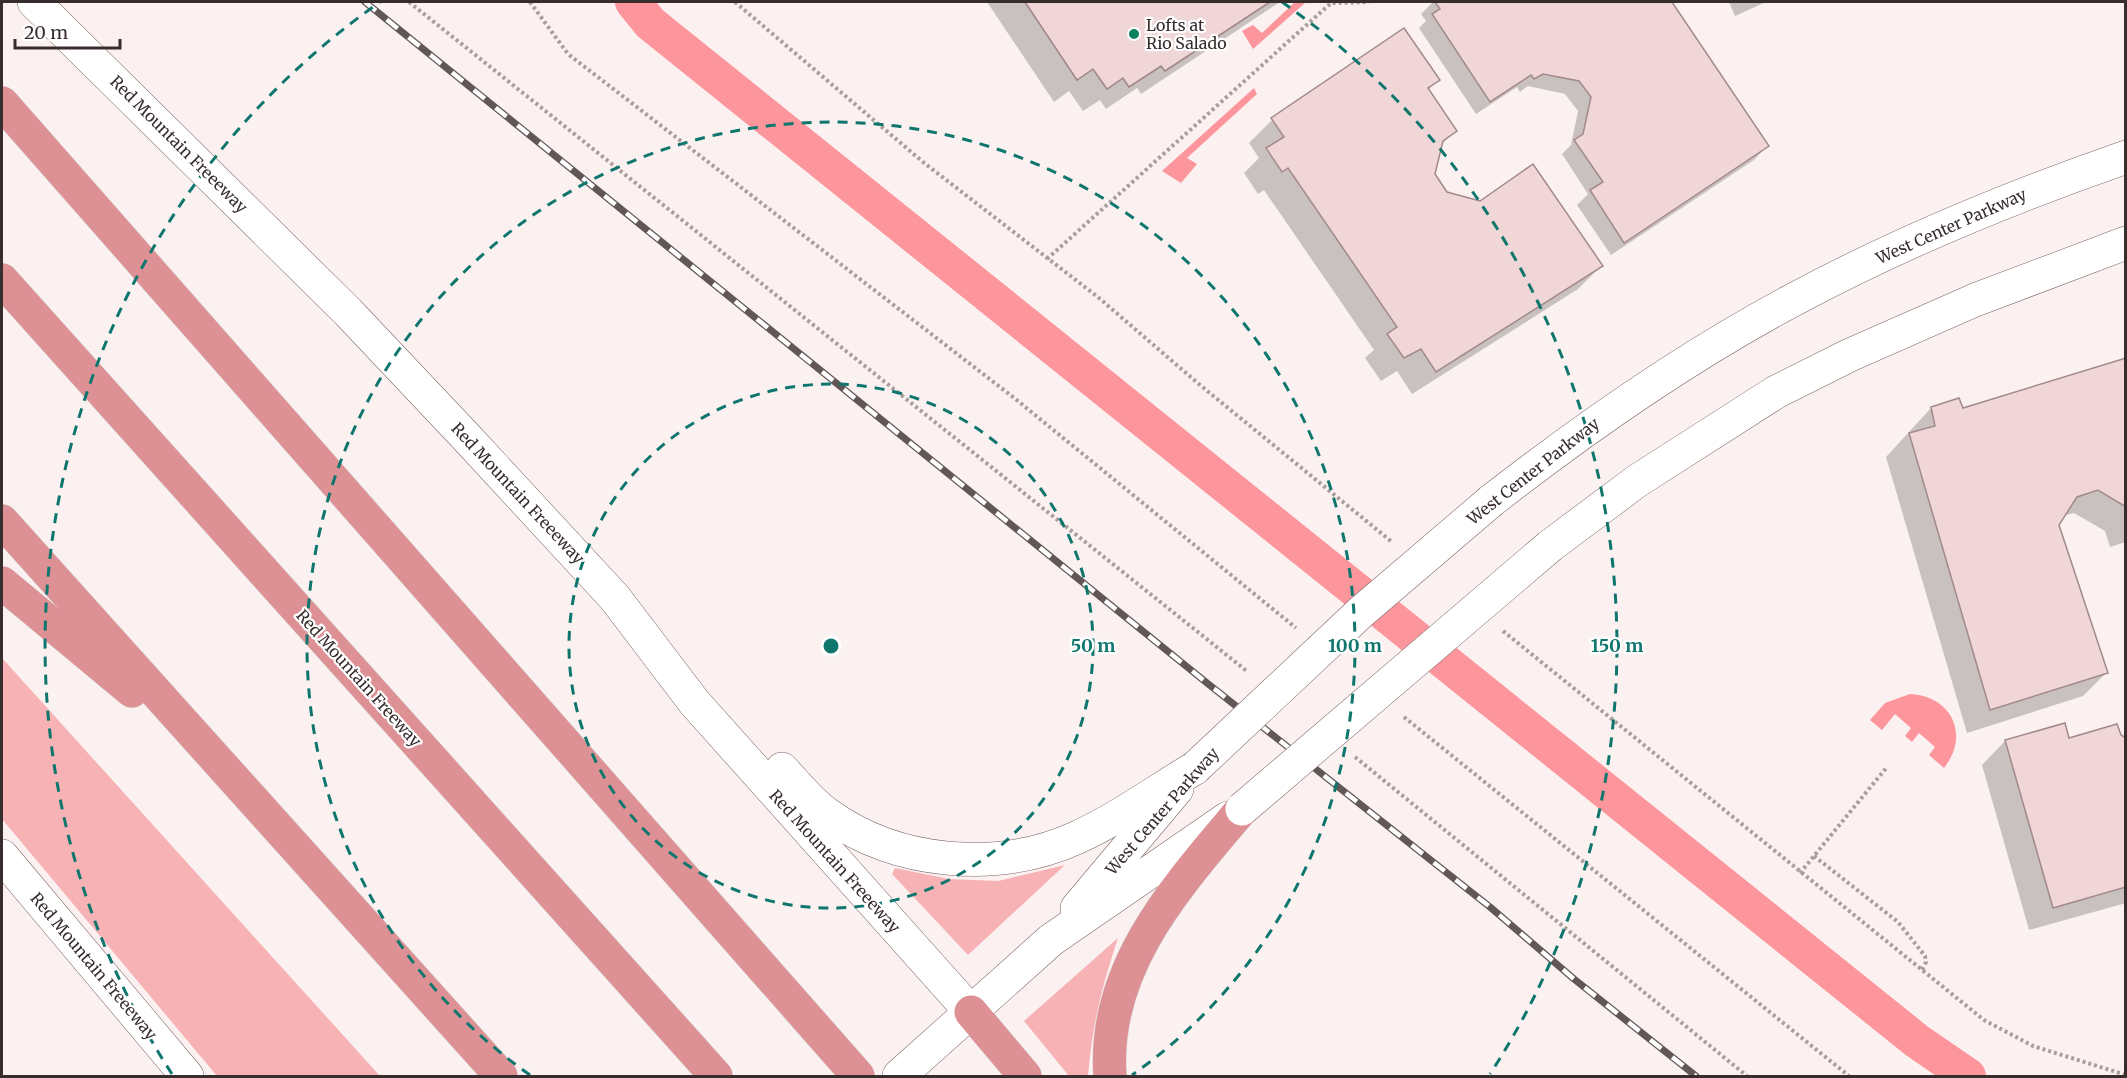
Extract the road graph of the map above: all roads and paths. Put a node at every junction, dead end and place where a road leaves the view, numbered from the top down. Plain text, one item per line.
1 (34, 2) edge
2 (409, 2) edge
3 (530, 2) edge
4 (1369, 2) edge
5 (2, 103) edge
6 (2126, 157) edge
7 (2126, 243) edge
8 (1047, 259) dead end
9 (2, 280) edge
10 (2, 521) edge
11 (2, 584) edge
12 (615, 598) junction
13 (1299, 631) dead end
14 (1250, 673) dead end
15 (1401, 714) dead end
16 (1353, 755) dead end
17 (218, 762) junction
18 (1887, 767) dead end
19 (1195, 768) junction
20 (1242, 809) junction
21 (1814, 855) junction
22 (2, 856) edge
23 (1800, 873) dead end
24 (1051, 940) junction
25 (1922, 969) dead end
26 (971, 1012) junction
27 (187, 1077) edge
28 (501, 1077) edge
29 (716, 1077) edge
30 (858, 1077) edge
31 (899, 1077) edge
32 (1025, 1077) edge
33 (1110, 1077) edge
34 (1748, 1077) edge
35 (1849, 1077) edge

1 - 12 street, Red Mountain Freeeway
2 - 14 path
3 - 13 path
4 - 8 path
5 - 30 highway
6 - 19 street, West Center Parkway, bridge
7 - 20 street, West Center Parkway, bridge
9 - 29 highway, Red Mountain Freeway
10 - 17 highway
11 - 17 highway
12 - 19 street
12 - 26 street, Red Mountain Freeeway
15 - 35 path
16 - 34 path
17 - 28 highway
18 - 21 path
19 - 24 street, West Center Parkway
20 - 24 street, West Center Parkway
20 - 33 highway
21 - 23 path
21 - 25 path
22 - 27 street, Red Mountain Freeeway
24 - 26 street, West Center Parkway
26 - 31 street, West Center Parkway
26 - 32 highway

